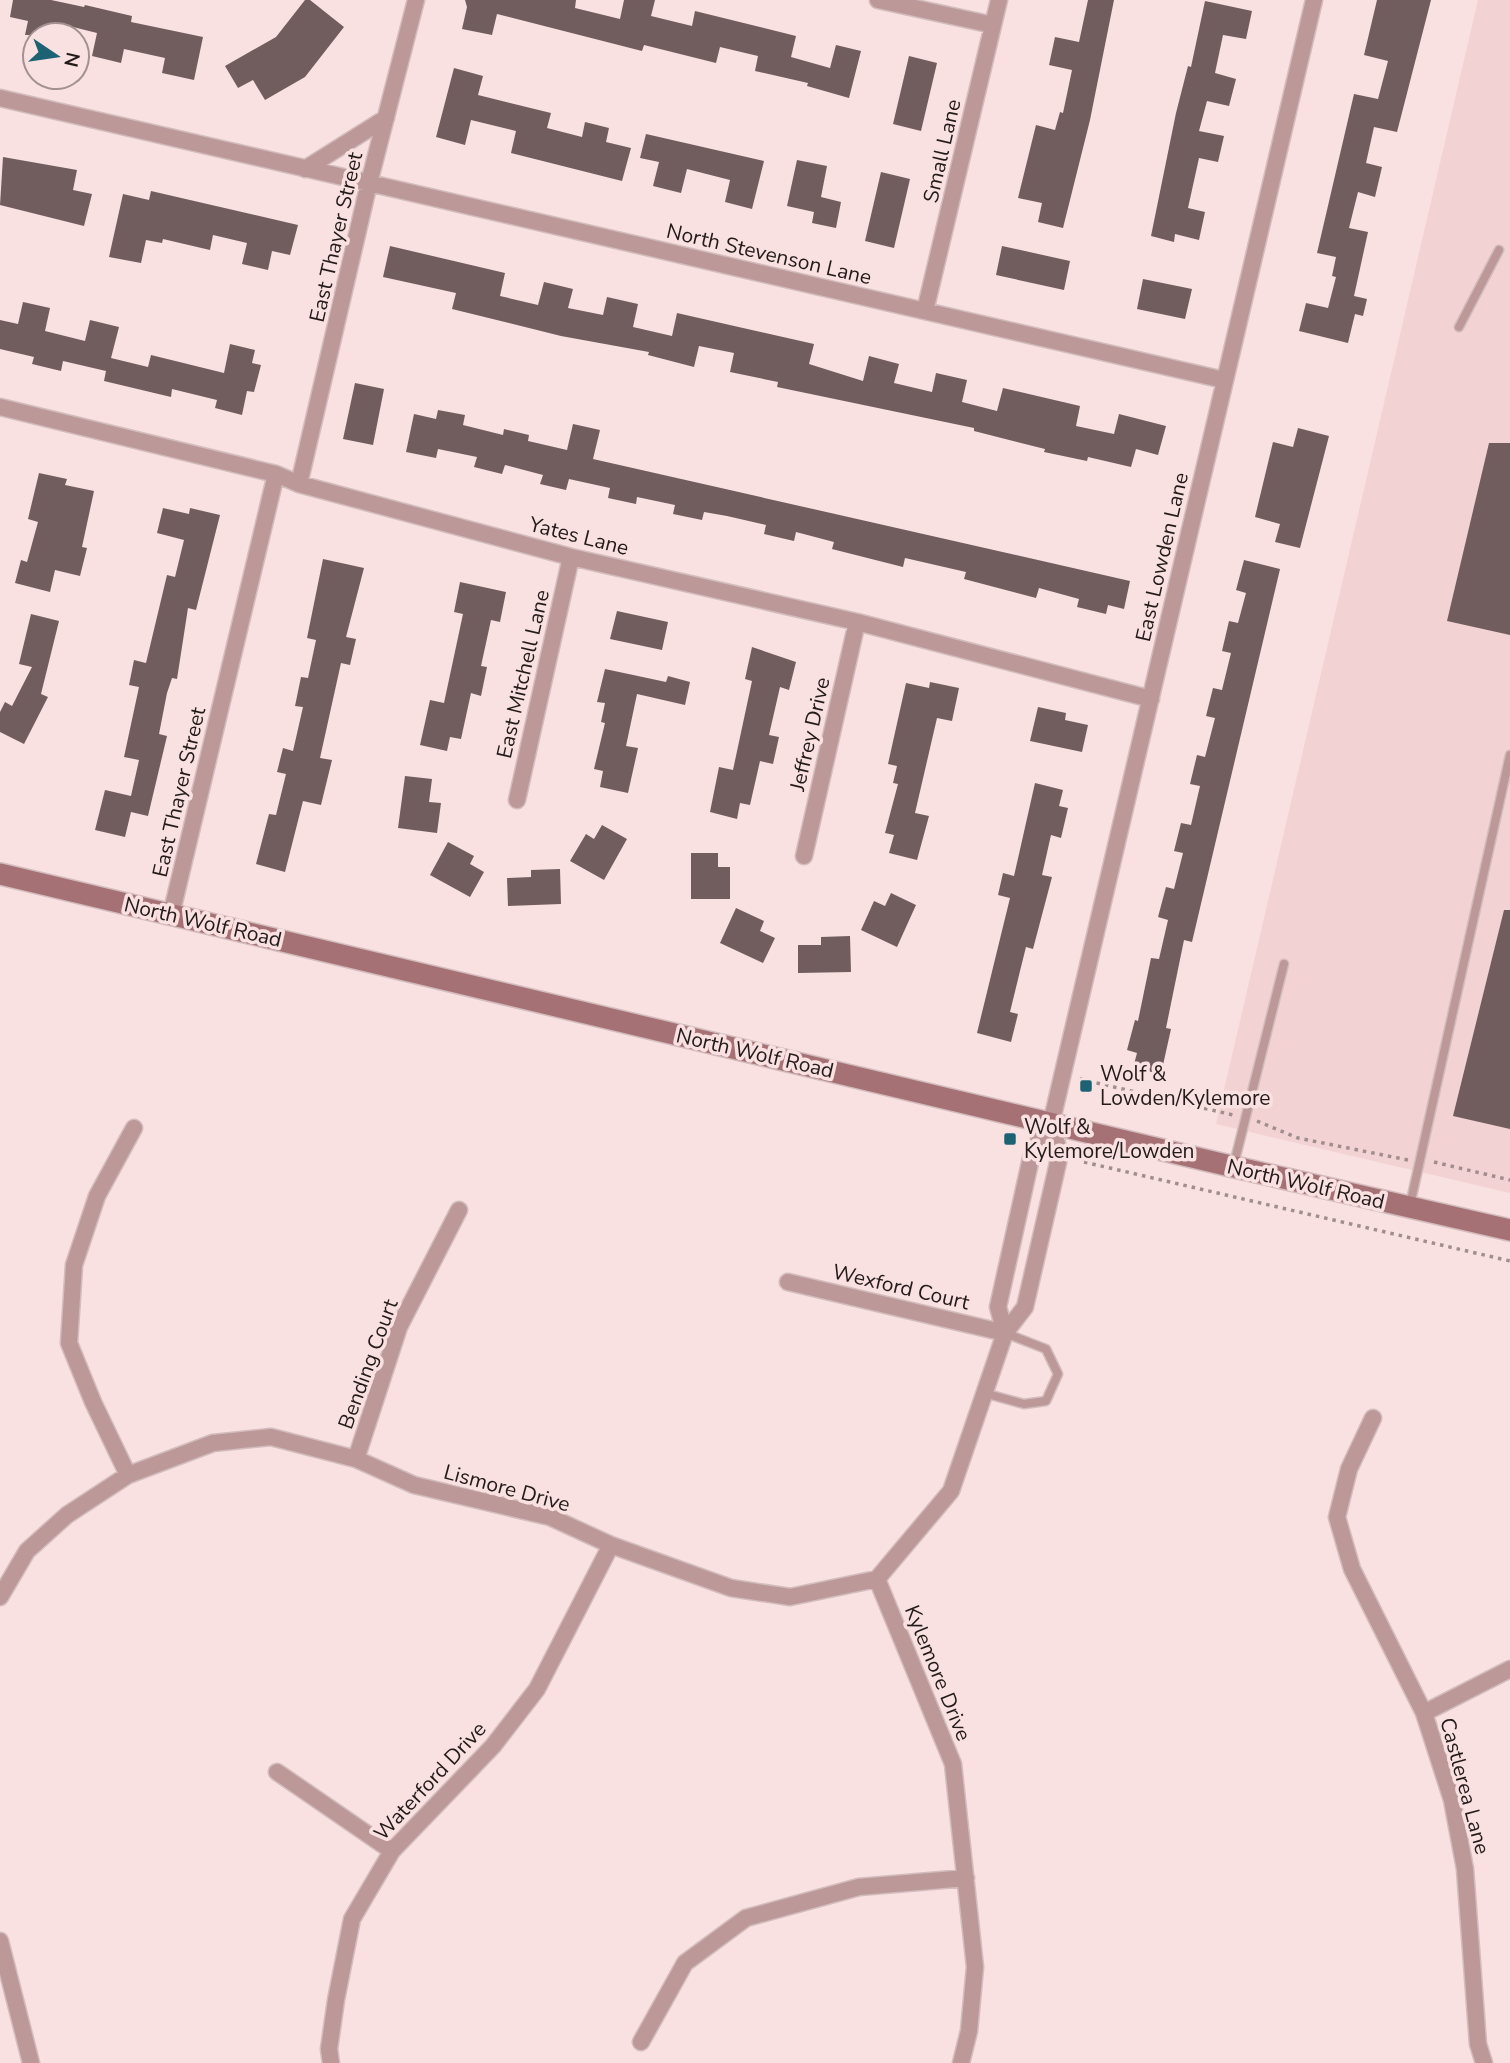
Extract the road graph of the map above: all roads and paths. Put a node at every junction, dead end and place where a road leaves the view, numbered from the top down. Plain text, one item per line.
1 (416, 0) edge
2 (878, 0) edge
3 (999, 0) edge
4 (1314, 0) edge
5 (993, 25) junction
6 (0, 98) edge
7 (386, 118) junction
8 (305, 169) junction
9 (369, 183) junction
10 (1499, 250) dead end
11 (925, 311) junction
12 (1459, 327) dead end
13 (1224, 380) junction
14 (0, 407) edge
15 (276, 474) junction
16 (299, 484) junction
17 (570, 557) junction
18 (858, 622) junction
19 (1151, 699) junction
20 (1510, 755) edge
21 (517, 800) dead end
22 (804, 856) dead end
23 (0, 874) edge
24 (172, 915) junction
25 (1284, 964) dead end
26 (1079, 1079) dead end
27 (1246, 1118) junction
28 (1051, 1124) junction
29 (134, 1128) dead end
30 (1420, 1161) junction
31 (1084, 1162) dead end
32 (1234, 1167) junction
33 (1510, 1180) edge
34 (1409, 1208) junction
35 (459, 1210) dead end
36 (1510, 1230) edge
37 (1510, 1261) edge
38 (788, 1282) dead end
39 (1005, 1333) junction
40 (984, 1393) junction
41 (1373, 1418) dead end
42 (356, 1459) junction
43 (128, 1475) junction
44 (611, 1545) junction
45 (877, 1579) junction
46 (0, 1597) edge
47 (1510, 1669) edge
48 (1424, 1713) junction
49 (277, 1772) dead end
50 (392, 1851) junction
51 (966, 1878) junction
52 (0, 1941) edge
53 (641, 2042) dead end
54 (31, 2063) edge
55 (331, 2063) edge
56 (961, 2063) edge
57 (1484, 2063) edge

1 - 7 street, East Thayer Street
2 - 5 street
3 - 5 street, Small Lane
4 - 13 street, East Lowden Lane
5 - 11 street, Small Lane
6 - 8 street, North Stevenson Lane
7 - 8 street
7 - 9 street, East Thayer Street
8 - 9 street, North Stevenson Lane
9 - 11 street, North Stevenson Lane
9 - 16 street, East Thayer Street
10 - 12 lane
11 - 13 street, North Stevenson Lane
13 - 19 street, East Lowden Lane
14 - 15 street, Yates Lane
15 - 16 street, Yates Lane
15 - 24 street, East Thayer Street
16 - 17 street, Yates Lane
17 - 18 street, Yates Lane
17 - 21 street, East Mitchell Lane
18 - 19 street, Yates Lane
18 - 22 street, Jeffrey Drive
19 - 28 street, East Lowden Lane
20 - 30 lane
23 - 24 main road, North Wolf Road
24 - 28 main road, North Wolf Road
25 - 27 lane
26 - 27 path
27 - 30 path
27 - 32 lane
28 - 32 main road, North Wolf Road
28 - 39 street
28 - 39 street
29 - 43 street
30 - 33 path
30 - 34 lane
31 - 37 path
32 - 34 main road, North Wolf Road
34 - 36 main road, North Wolf Road
35 - 42 street, Bending Court
38 - 39 street, Wexford Court
39 - 40 street
39 - 40 lane
40 - 45 street
41 - 48 street, Castlerea Lane
42 - 43 street, Lismore Drive
42 - 44 street, Lismore Drive
43 - 46 street, Lismore Drive
44 - 45 street, Lismore Drive
44 - 50 street, Waterford Drive
45 - 51 street, Kylemore Drive
47 - 48 street
48 - 57 street, Castlerea Lane
49 - 50 street
50 - 55 street, Waterford Drive
51 - 53 street
51 - 56 street, Kylemore Drive
52 - 54 street

